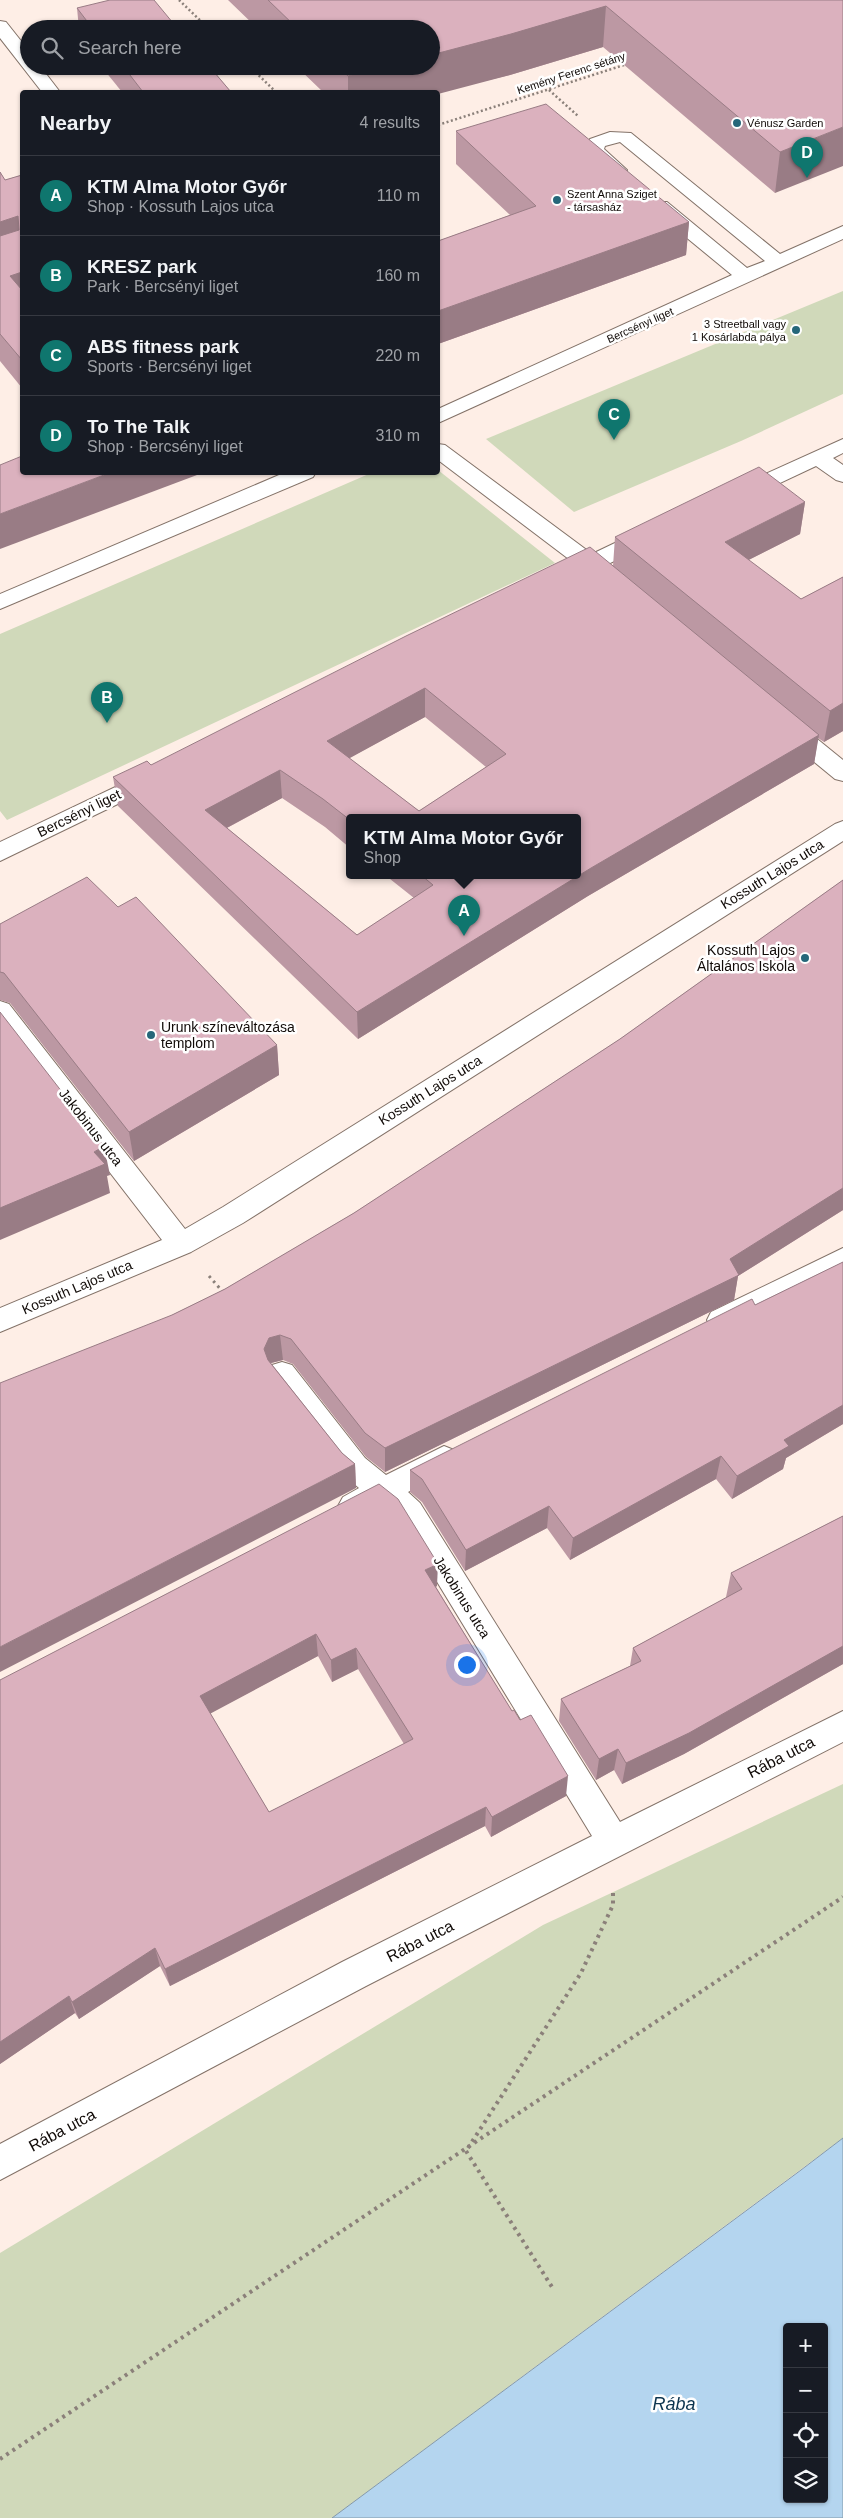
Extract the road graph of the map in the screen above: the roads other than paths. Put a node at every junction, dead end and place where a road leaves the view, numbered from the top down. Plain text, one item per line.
1 (0, 26) edge
2 (20, 52) edge
3 (38, 75) edge
4 (49, 90) edge
5 (633, 183) edge
6 (648, 196) edge
7 (843, 232) edge
8 (778, 262) junction
9 (746, 277) junction
10 (440, 416) edge
11 (843, 445) edge
12 (440, 452) edge
13 (818, 457) junction
14 (299, 475) edge
15 (843, 475) edge
16 (722, 502) edge
17 (669, 526) edge
18 (590, 564) junction
19 (554, 581) edge
20 (621, 589) edge
21 (0, 602) edge
22 (774, 716) edge
23 (170, 769) edge
24 (843, 773) edge
25 (843, 830) edge
26 (0, 852) edge
27 (0, 1011) edge
28 (181, 1244) junction
29 (843, 1259) edge
30 (0, 1320) edge
31 (702, 1330) edge
32 (282, 1374) edge
33 (464, 1450) edge
34 (384, 1490) junction
35 (332, 1517) edge
36 (843, 1726) edge
37 (614, 1842) junction
38 (0, 2163) edge

1 - 2 street
3 - 4 street
5 - 8 street
6 - 9 street
7 - 8 street, Bercsényi liget
8 - 9 street, Bercsényi liget
9 - 10 street, Bercsényi liget
11 - 13 street
12 - 18 street
13 - 15 street
13 - 16 street
14 - 21 street
17 - 18 street
18 - 19 street
18 - 20 street
22 - 24 street
23 - 26 street, Bercsényi liget
25 - 28 street, Kossuth Lajos utca
27 - 28 street, Jakobinus utca
28 - 30 street, Kossuth Lajos utca
29 - 31 street
32 - 34 street, Jakobinus utca
33 - 34 street
34 - 35 street
34 - 37 street, Jakobinus utca
36 - 37 street, Rába utca
37 - 38 street, Rába utca

